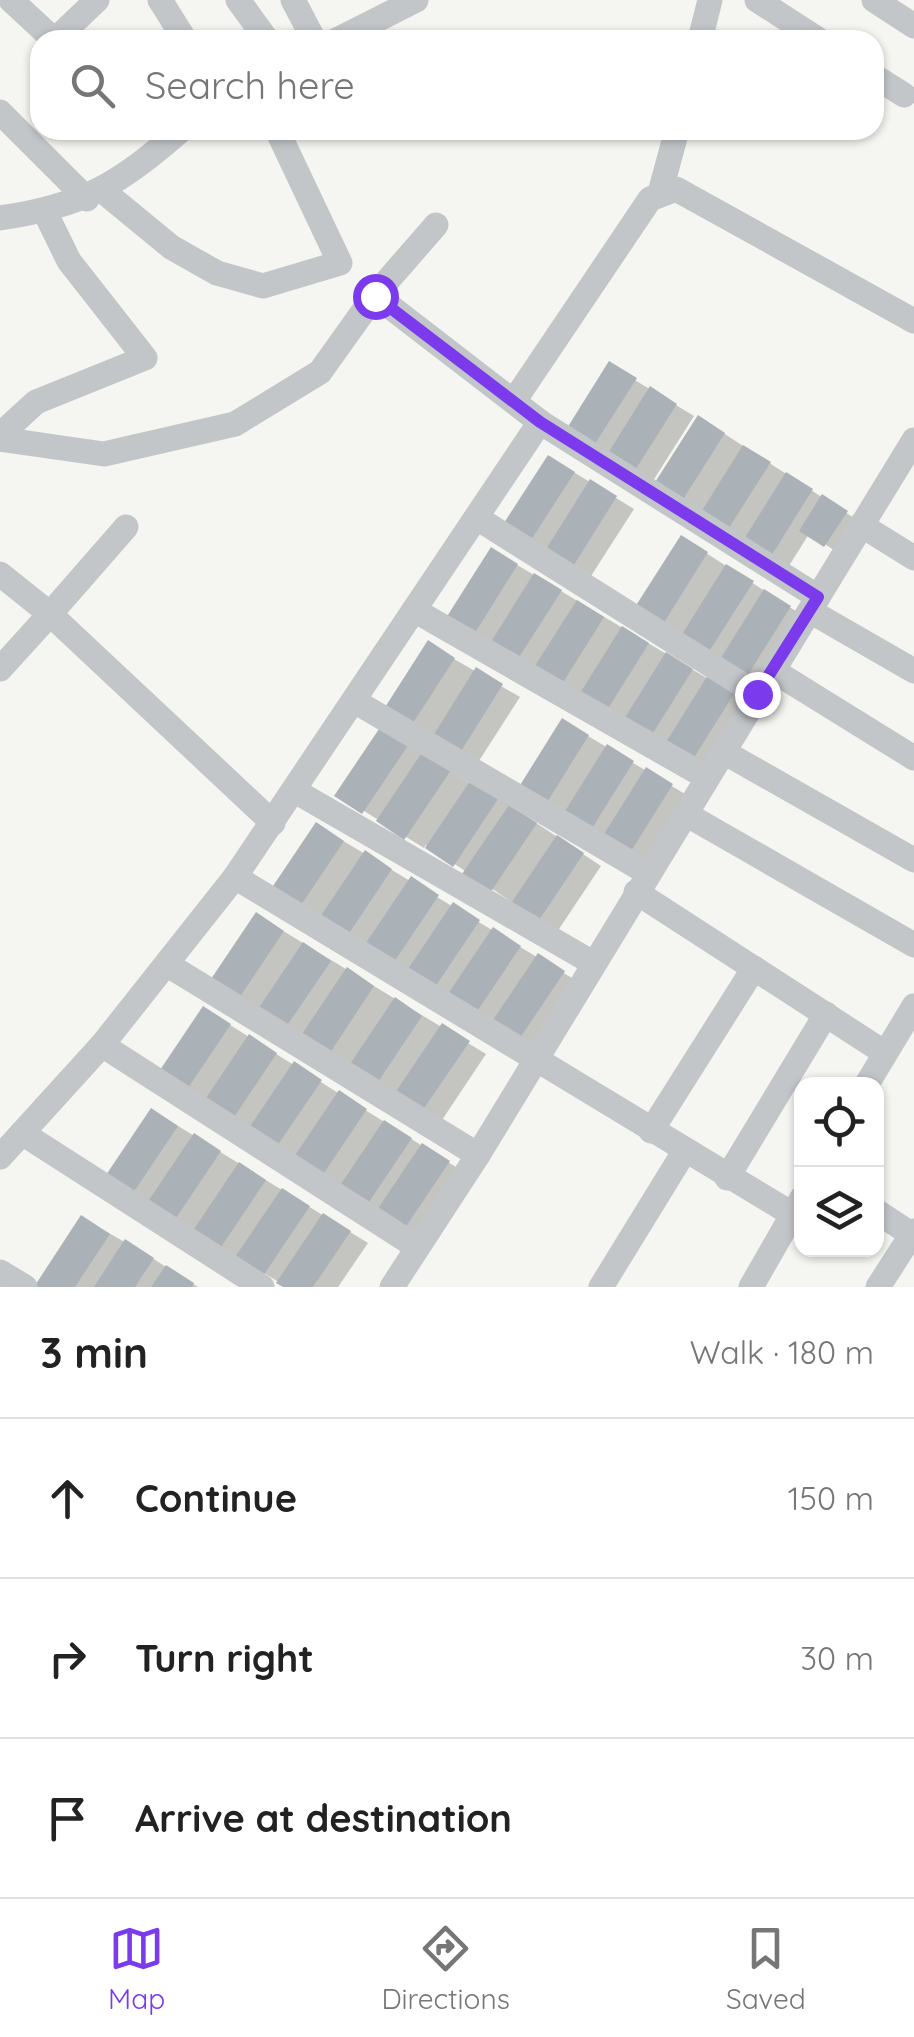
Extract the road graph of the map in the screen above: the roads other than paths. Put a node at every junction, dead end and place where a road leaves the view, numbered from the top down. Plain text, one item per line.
1 (12, 0) edge
2 (97, 0) edge
3 (160, 0) edge
4 (238, 0) edge
5 (293, 0) edge
6 (416, 0) edge
7 (710, 0) edge
8 (756, 0) edge
9 (874, 0) edge
10 (914, 26) edge
11 (44, 30) edge
12 (65, 30) edge
13 (179, 30) edge
14 (260, 30) edge
15 (309, 30) edge
16 (357, 30) edge
17 (702, 30) edge
18 (803, 30) edge
19 (884, 82) edge
20 (904, 95) dead end
21 (0, 112) edge
22 (30, 138) edge
23 (32, 140) edge
24 (151, 140) edge
25 (282, 140) edge
26 (673, 140) edge
27 (660, 192) junction
28 (95, 195) junction
29 (45, 212) junction
30 (0, 218) edge
31 (436, 226) dead end
32 (375, 296) junction
33 (914, 321) edge
34 (514, 402) junction
35 (540, 422) junction
36 (0, 437) edge
37 (914, 440) edge
38 (477, 518) junction
39 (861, 525) junction
40 (126, 527) dead end
41 (914, 558) edge
42 (0, 574) edge
43 (814, 604) junction
44 (414, 610) junction
45 (50, 614) junction
46 (0, 669) edge
47 (772, 670) junction
48 (914, 671) edge
49 (757, 694) junction
50 (356, 702) junction
51 (722, 750) junction
52 (914, 758) edge
53 (706, 777) junction
54 (294, 791) junction
55 (684, 813) junction
56 (273, 822) junction
57 (914, 860) edge
58 (236, 877) junction
59 (642, 883) junction
60 (914, 945) edge
61 (592, 963) junction
62 (168, 965) junction
63 (754, 968) junction
64 (914, 1006) edge
65 (826, 1014) junction
66 (102, 1044) junction
67 (885, 1052) junction
68 (534, 1059) junction
69 (871, 1077) edge
70 (651, 1131) junction
71 (22, 1133) junction
72 (684, 1152) junction
73 (478, 1155) junction
74 (0, 1157) edge
75 (727, 1178) junction
76 (794, 1205) edge
77 (794, 1211) edge
78 (884, 1216) edge
79 (913, 1234) edge
80 (417, 1248) junction
81 (0, 1272) edge
82 (25, 1287) edge
83 (262, 1287) edge
84 (392, 1287) edge
85 (601, 1287) edge
86 (751, 1287) edge
87 (878, 1287) edge

1 - 11 street
2 - 12 street
3 - 13 street
4 - 14 street
5 - 15 street
6 - 16 street
7 - 17 street
8 - 18 street
9 - 10 street
19 - 20 street
21 - 22 street
23 - 28 street
24 - 28 street
25 - 28 street
26 - 27 street
27 - 33 street
27 - 34 street
28 - 29 street
29 - 30 street
29 - 36 street
31 - 32 street
32 - 34 street
32 - 36 street
34 - 35 street
35 - 38 street
35 - 43 street
37 - 39 street
38 - 44 street
38 - 49 street
39 - 41 street
39 - 43 street
40 - 45 street
42 - 45 street
43 - 47 street
43 - 48 street
44 - 50 street
44 - 53 street
45 - 46 street
45 - 56 street
47 - 49 street
47 - 52 street
49 - 51 street
50 - 54 street
50 - 59 street
51 - 53 street
51 - 57 street
53 - 55 street
54 - 56 street
54 - 61 street
55 - 59 street
55 - 60 street
56 - 58 street
58 - 62 street
58 - 68 street
59 - 61 street
59 - 63 street
61 - 68 street
62 - 66 street
62 - 73 street
63 - 65 street
63 - 70 street
64 - 67 street
65 - 67 street
65 - 75 street
66 - 71 street
66 - 80 street
67 - 69 street
68 - 70 street
68 - 73 street
70 - 72 street
71 - 74 street
71 - 83 street
72 - 75 street
72 - 85 street
73 - 80 street
75 - 76 street
77 - 86 street
78 - 79 street
79 - 87 street
80 - 84 street
81 - 82 street

